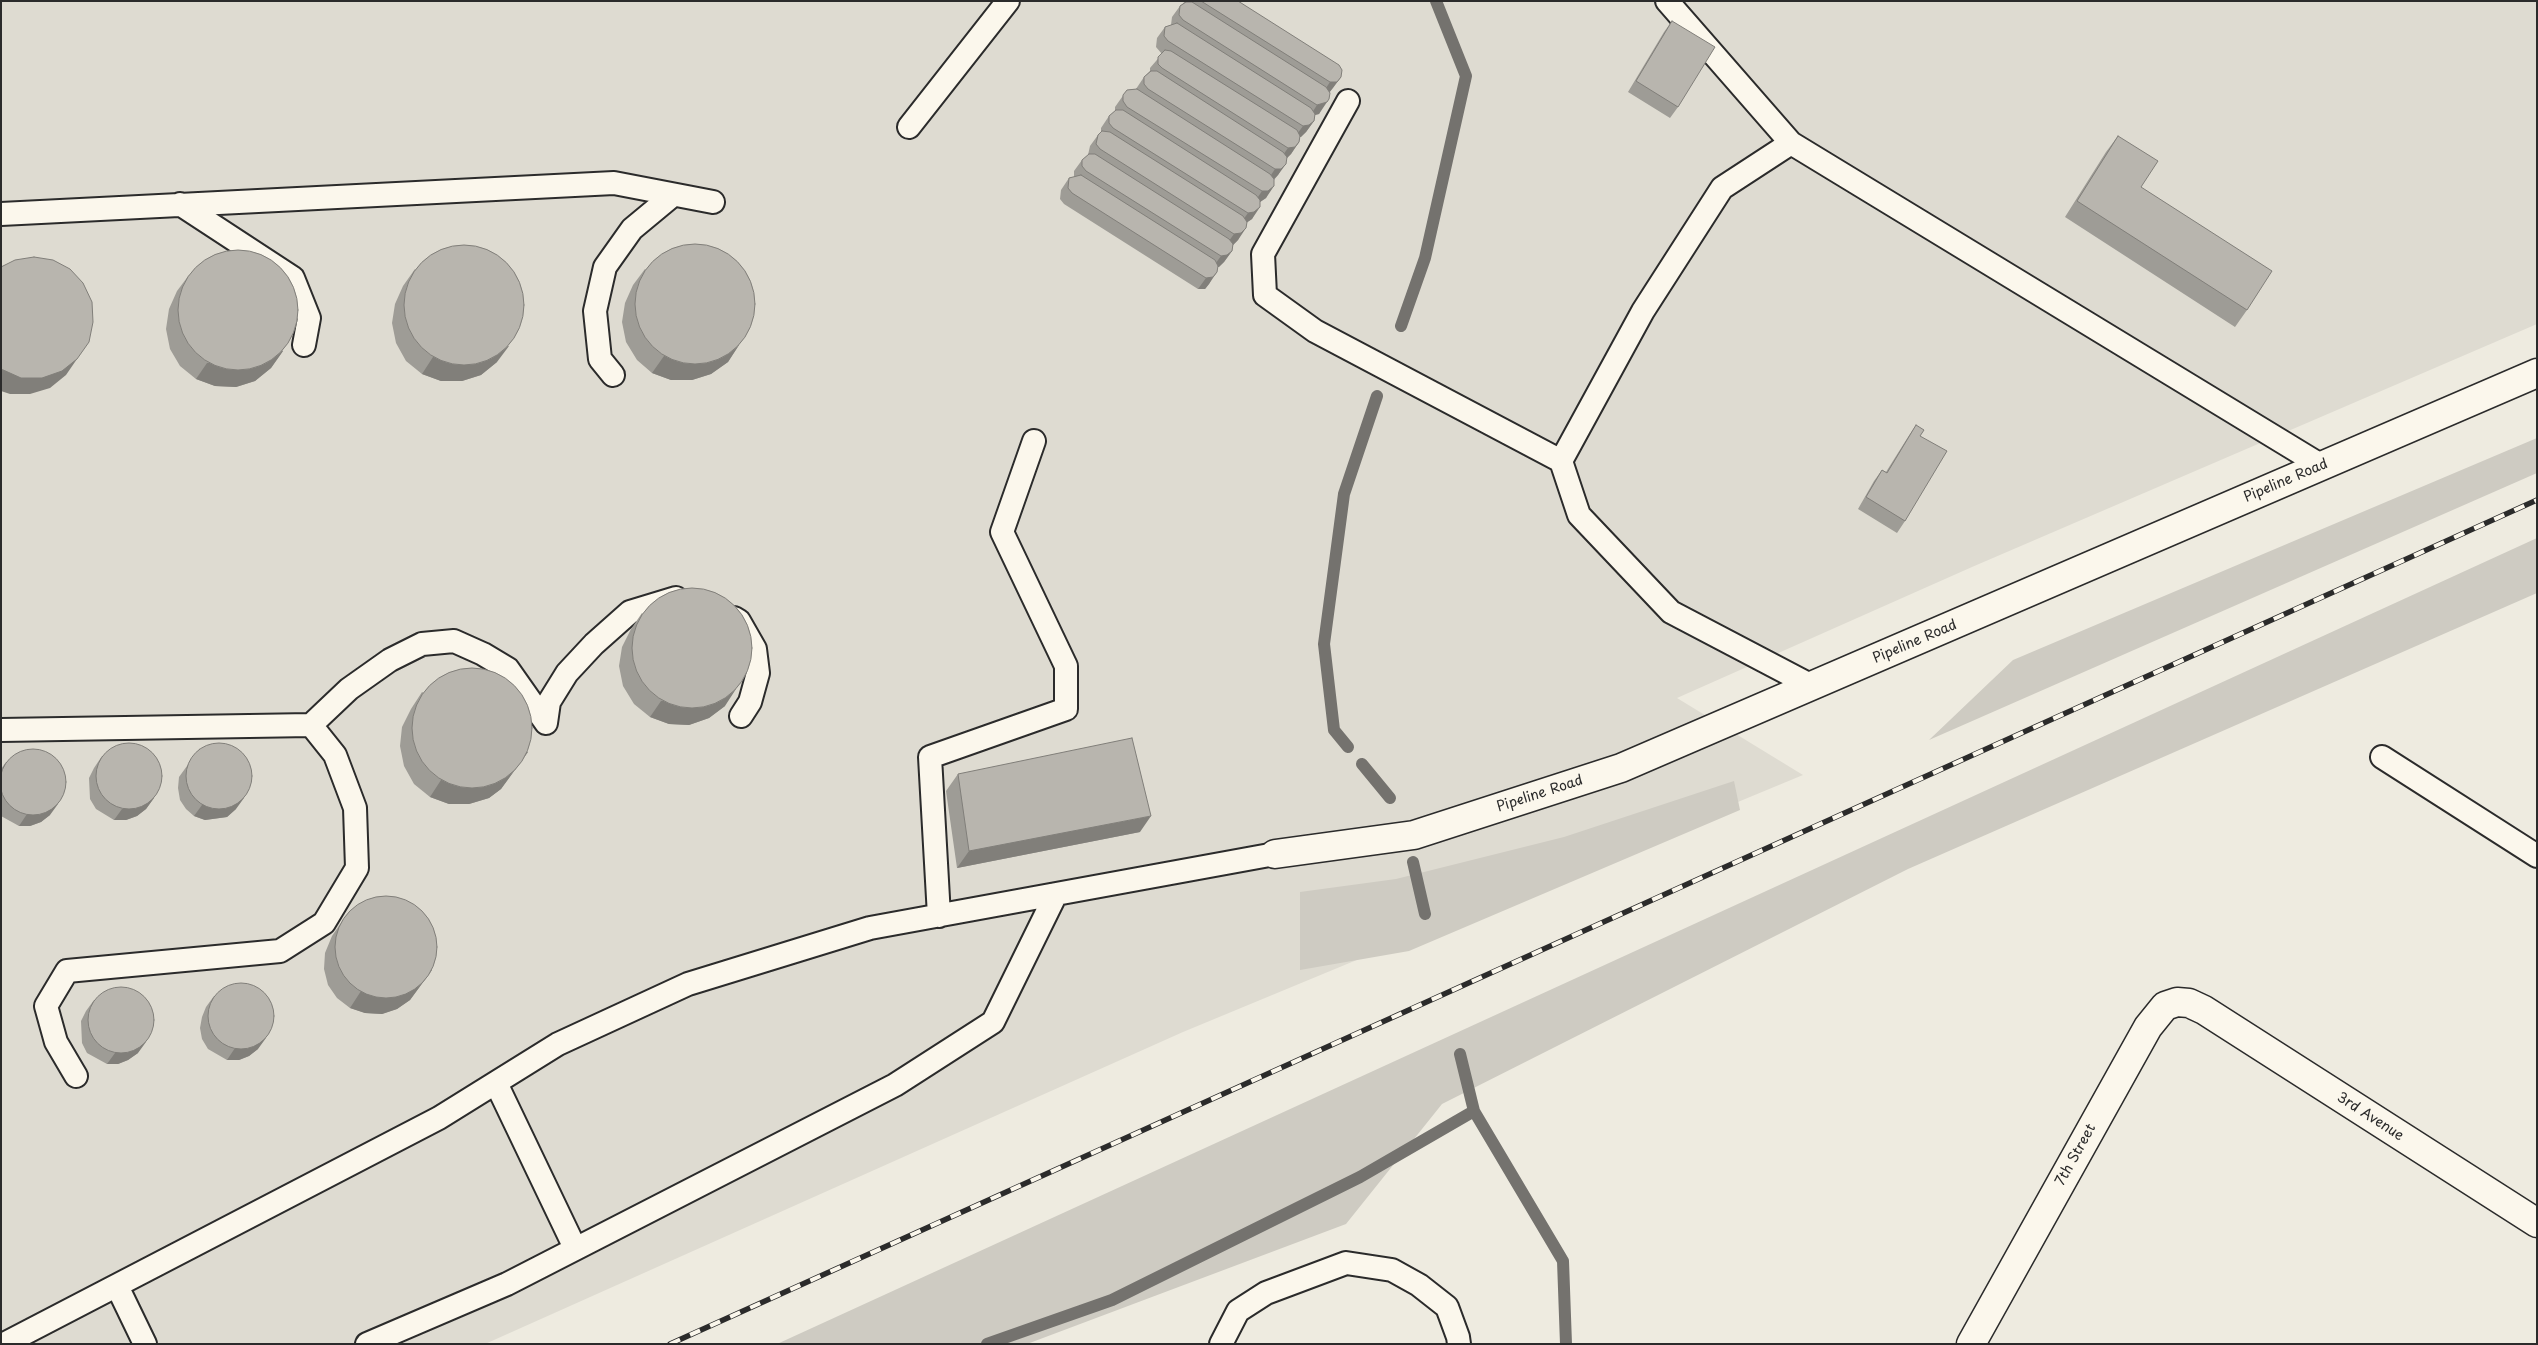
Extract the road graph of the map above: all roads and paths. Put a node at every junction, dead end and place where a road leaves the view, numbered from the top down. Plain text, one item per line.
1 (1008, 1) edge
2 (1667, 1) edge
3 (1348, 101) dead end
4 (909, 127) dead end
5 (1791, 143) junction
6 (673, 195) junction
7 (713, 202) dead end
8 (180, 204) junction
9 (1, 214) edge
10 (304, 345) dead end
11 (2537, 373) edge
12 (613, 375) dead end
13 (1034, 440) dead end
14 (1561, 461) junction
15 (2322, 466) junction
16 (694, 601) edge
17 (720, 608) edge
18 (1812, 686) junction
19 (741, 716) dead end
20 (311, 725) junction
21 (1, 730) edge
22 (2382, 757) dead end
23 (1275, 854) joint
24 (2537, 856) edge
25 (1056, 894) junction
26 (939, 916) junction
27 (2204, 1010) joint
28 (76, 1076) dead end
29 (496, 1083) junction
30 (2537, 1223) edge
31 (575, 1248) junction
32 (117, 1286) junction
33 (4, 1344) edge
34 (145, 1344) edge
35 (367, 1344) edge
36 (1221, 1344) edge
37 (1459, 1344) edge
38 (1971, 1344) edge

1 - 4 lane
2 - 5 lane
3 - 14 lane
5 - 14 lane
5 - 15 lane
6 - 7 lane
6 - 8 lane
6 - 12 lane
8 - 9 lane
8 - 10 lane
11 - 15 street, Pipeline Road
13 - 26 lane
14 - 18 lane
15 - 18 street, Pipeline Road
16 - 20 lane
17 - 19 lane
18 - 23 street, Pipeline Road
20 - 21 lane
20 - 28 lane
22 - 24 lane
23 - 25 lane
25 - 26 lane
25 - 31 lane
26 - 29 lane
27 - 30 street, 3rd Avenue
27 - 38 street, 7th Street
29 - 31 lane
29 - 32 lane
31 - 35 lane
32 - 33 lane
32 - 34 lane
36 - 37 lane

